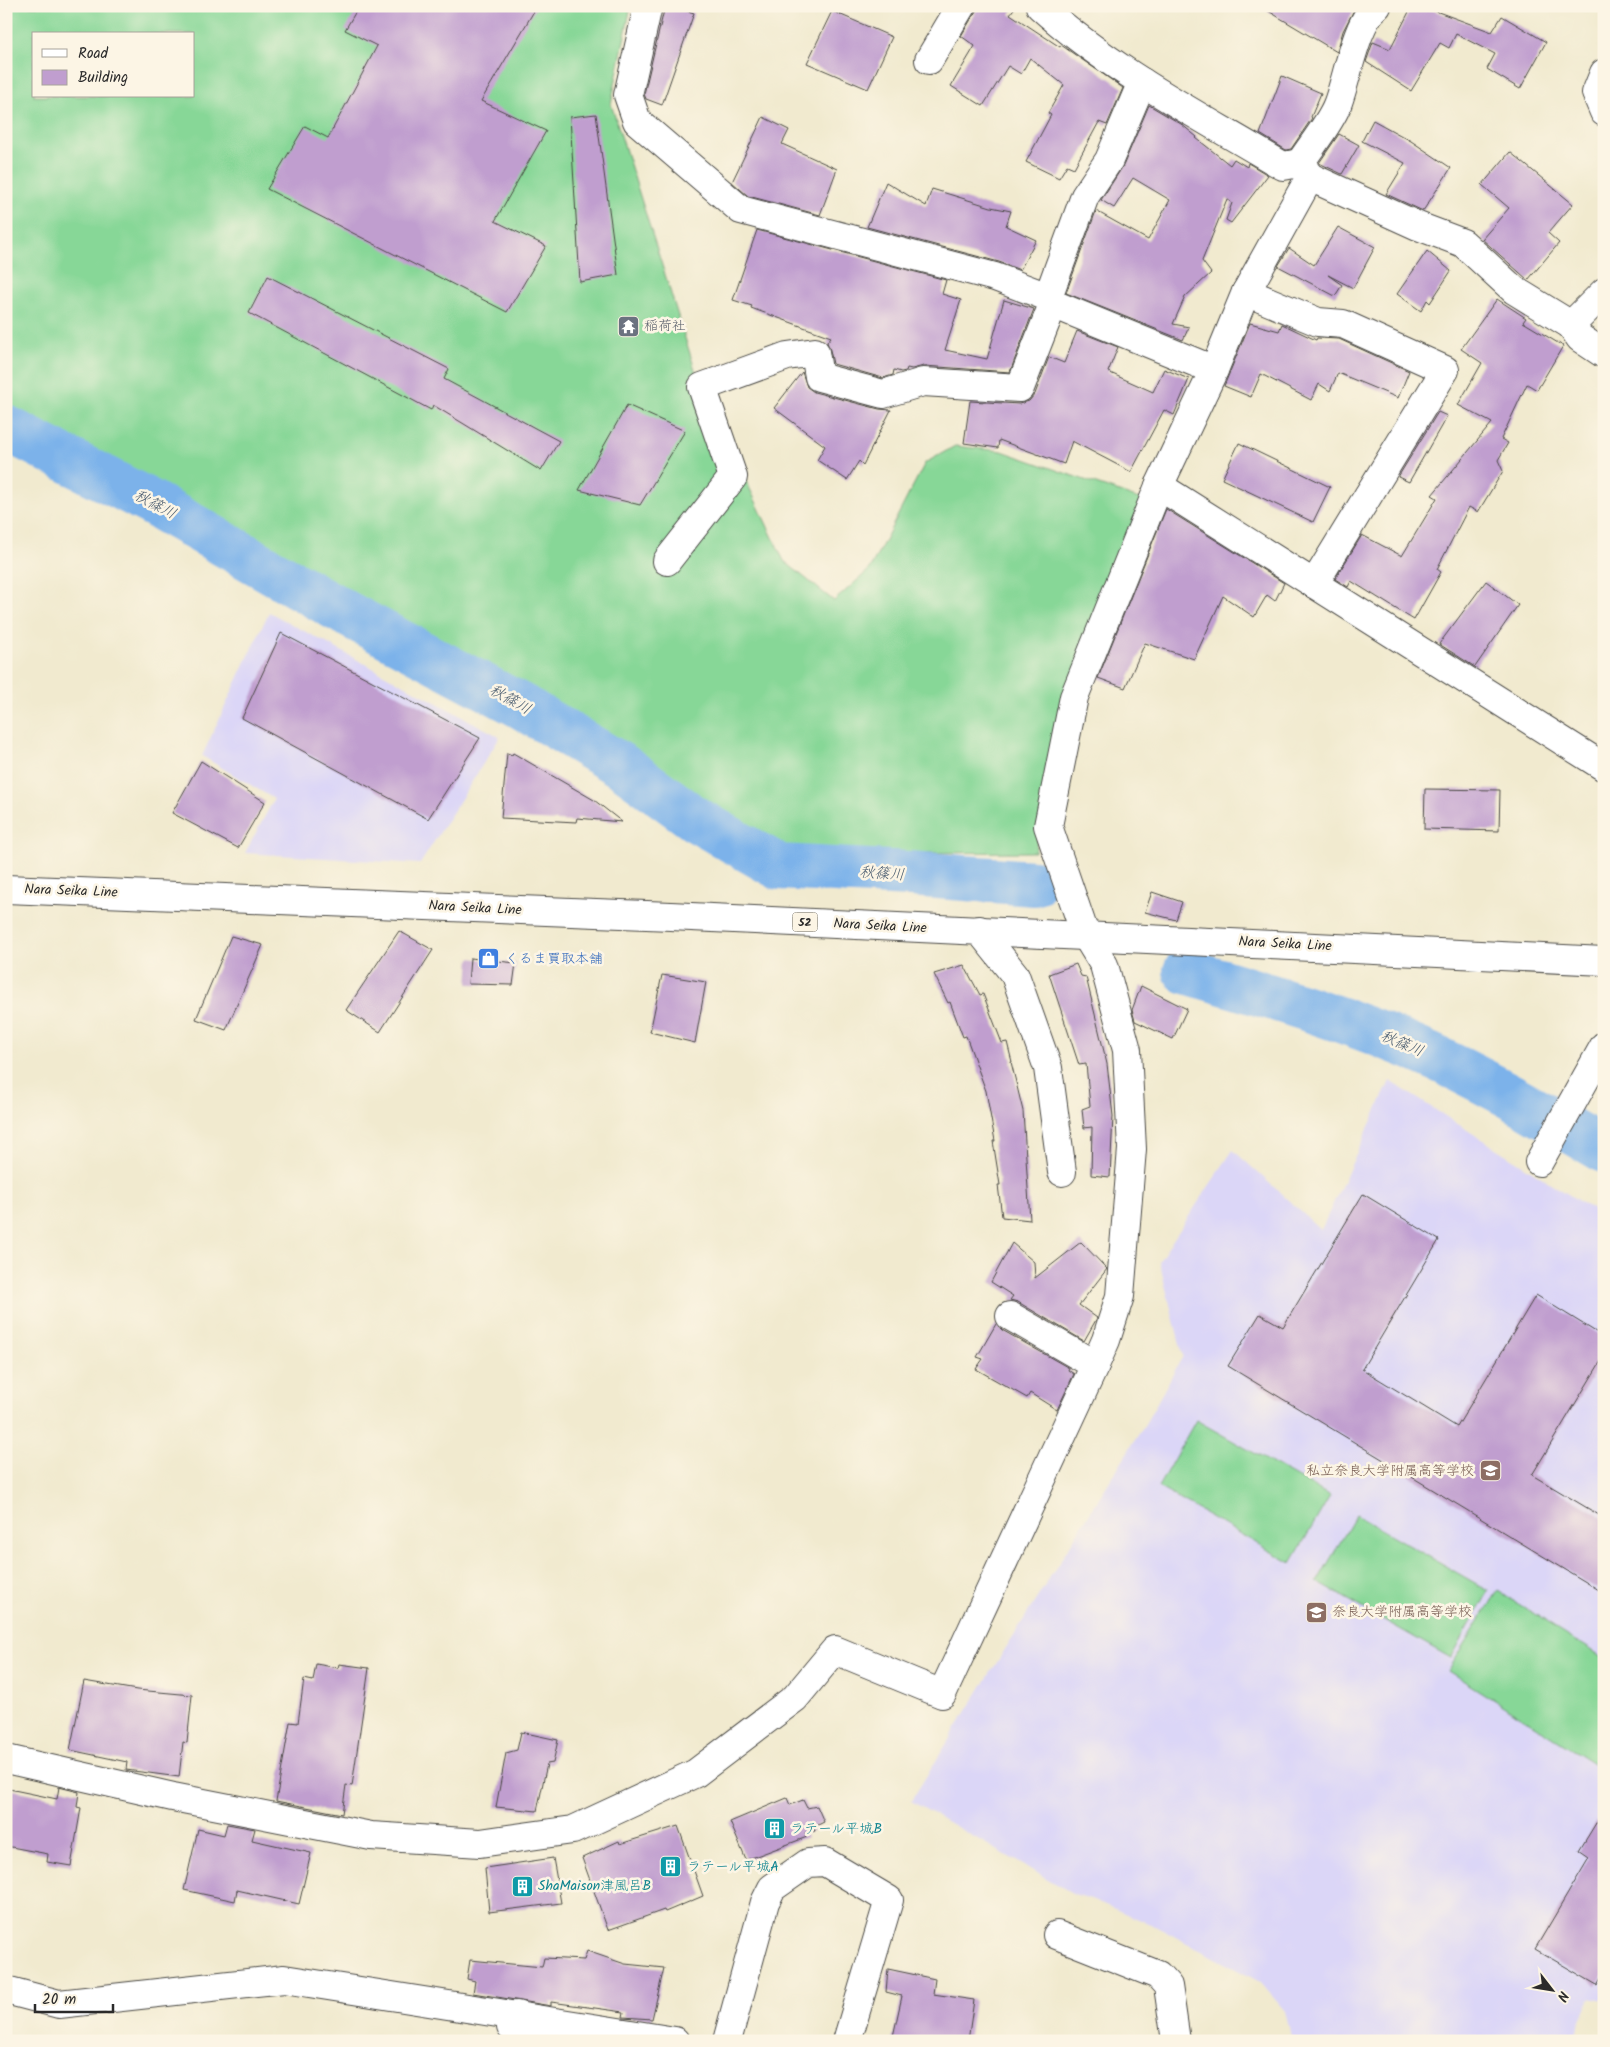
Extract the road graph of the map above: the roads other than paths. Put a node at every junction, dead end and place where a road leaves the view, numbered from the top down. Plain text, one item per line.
1 (648, 6) edge
2 (961, 6) edge
3 (1040, 6) edge
4 (1377, 6) edge
5 (929, 60) dead end
6 (1604, 73) edge
7 (1142, 82) junction
8 (1604, 112) edge
9 (1305, 170) junction
10 (1246, 292) junction
11 (1604, 292) edge
12 (1050, 301) junction
13 (1570, 326) junction
14 (1604, 354) edge
15 (1214, 370) junction
16 (1159, 486) junction
17 (667, 561) dead end
18 (1314, 584) junction
19 (1604, 766) edge
20 (6, 889) edge
21 (979, 930) junction
22 (1085, 934) junction
23 (1604, 960) edge
24 (1604, 1046) edge
25 (1543, 1155) dead end
26 (1062, 1172) dead end
27 (1010, 1316) dead end
28 (1095, 1365) junction
29 (6, 1760) edge
30 (1057, 1935) dead end
31 (6, 1990) edge
32 (516, 2015) junction
33 (537, 2041) edge
34 (676, 2041) edge
35 (727, 2041) edge
36 (847, 2041) edge
37 (1176, 2041) edge

1 - 12 street
2 - 5 street
3 - 7 street
4 - 9 street
6 - 8 street
7 - 9 street
7 - 12 street
9 - 10 street
9 - 13 street
10 - 15 street
10 - 18 street
11 - 13 street
12 - 15 street
12 - 17 street
13 - 14 street
15 - 16 street
16 - 18 street
16 - 22 street
18 - 19 street
20 - 21 street, Nara Seika Line / 52
21 - 22 street, Nara Seika Line / 52
21 - 26 street
22 - 23 street, Nara Seika Line / 52
22 - 28 street
24 - 25 street
27 - 28 street
28 - 29 street
30 - 37 street
31 - 32 street
32 - 33 street
32 - 34 street
35 - 36 street

